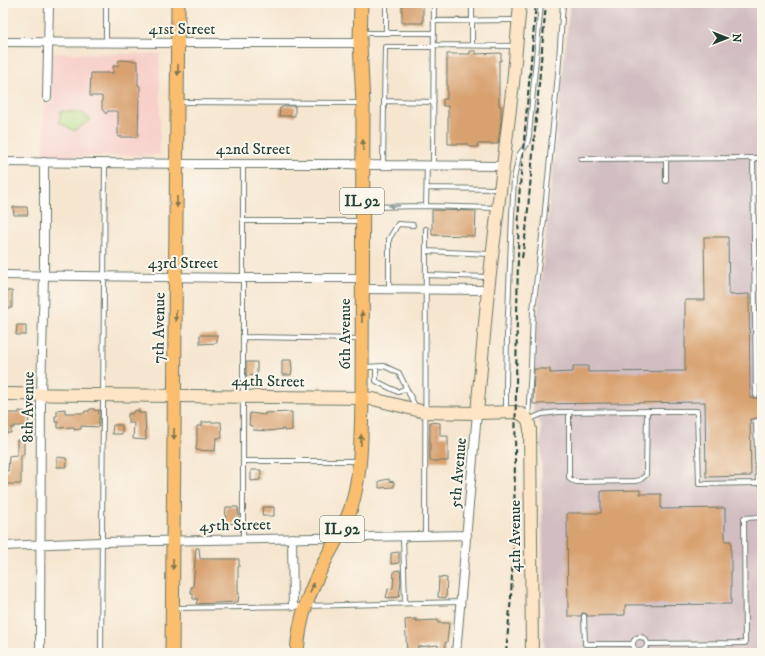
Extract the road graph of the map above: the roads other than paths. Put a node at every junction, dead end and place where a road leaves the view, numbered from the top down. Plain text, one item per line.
1 (49, 3) edge
2 (106, 3) edge
3 (178, 3) edge
4 (361, 3) edge
5 (386, 3) edge
6 (434, 3) edge
7 (472, 3) edge
8 (520, 3) edge
9 (540, 3) edge
10 (563, 3) edge
11 (512, 20) dead end
12 (434, 21) junction
13 (472, 21) junction
14 (386, 32) junction
15 (434, 33) junction
16 (360, 38) junction
17 (3, 42) edge
18 (48, 42) junction
19 (106, 43) junction
20 (178, 43) junction
21 (434, 45) junction
22 (472, 45) junction
23 (517, 46) junction
24 (47, 97) dead end
25 (384, 101) junction
26 (178, 102) junction
27 (434, 102) junction
28 (363, 104) junction
29 (666, 158) junction
30 (753, 158) junction
31 (762, 158) edge
32 (580, 159) dead end
33 (3, 162) edge
34 (44, 162) junction
35 (105, 162) junction
36 (177, 163) junction
37 (243, 163) junction
38 (362, 164) junction
39 (383, 165) junction
40 (430, 165) junction
41 (504, 166) junction
42 (666, 182) dead end
43 (427, 188) junction
44 (501, 190) junction
45 (426, 206) junction
46 (362, 207) junction
47 (498, 208) junction
48 (243, 221) junction
49 (362, 222) junction
50 (413, 224) dead end
51 (426, 229) dead end
52 (426, 251) junction
53 (493, 255) junction
54 (754, 258) junction
55 (762, 258) edge
56 (3, 275) edge
57 (426, 275) junction
58 (44, 276) junction
59 (104, 277) junction
60 (176, 277) junction
61 (490, 277) junction
62 (243, 278) junction
63 (362, 284) junction
64 (389, 290) junction
65 (426, 290) junction
66 (488, 290) junction
67 (243, 337) junction
68 (361, 339) junction
69 (361, 367) junction
70 (376, 367) junction
71 (406, 388) junction
72 (398, 392) junction
73 (3, 394) edge
74 (41, 394) junction
75 (104, 394) junction
76 (175, 395) junction
77 (756, 395) dead end
78 (243, 397) junction
79 (362, 398) junction
80 (390, 403) junction
81 (421, 411) junction
82 (647, 411) junction
83 (506, 412) junction
84 (569, 412) junction
85 (477, 413) junction
86 (528, 420) junction
87 (756, 421) dead end
88 (243, 461) junction
89 (360, 461) junction
90 (762, 517) edge
91 (467, 535) junction
92 (403, 536) junction
93 (425, 536) junction
94 (338, 537) junction
95 (292, 538) junction
96 (243, 540) junction
97 (173, 541) junction
98 (101, 542) junction
99 (41, 545) junction
100 (3, 546) edge
101 (461, 602) junction
102 (405, 603) junction
103 (299, 606) junction
104 (172, 608) junction
105 (584, 616) dead end
106 (633, 644) junction
107 (648, 644) junction
108 (640, 652) edge
109 (40, 653) edge
110 (101, 653) edge
111 (172, 653) edge
112 (297, 653) edge
113 (456, 653) edge
114 (532, 653) edge

1 - 18 street
2 - 19 lane
3 - 20 main road, 7th Avenue
4 - 16 main road, 6th Avenue / IL 92
5 - 14 lane
6 - 12 lane
7 - 13 lane
8 - 23 street
9 - 83 lane
10 - 86 lane
11 - 13 lane
12 - 13 lane
12 - 15 lane
13 - 22 lane
14 - 15 lane
14 - 16 lane
15 - 21 lane
16 - 20 street, 41st Street
16 - 28 main road, 6th Avenue / IL 92
17 - 18 street, 41st Street
18 - 19 street, 41st Street
18 - 24 street
19 - 20 street, 41st Street
20 -> 26 main road, 7th Avenue
21 - 22 lane
21 - 25 lane
21 - 27 lane
22 - 23 lane
23 - 41 street
25 - 27 lane
25 - 39 lane
26 - 28 lane
26 - 36 main road, 7th Avenue
27 - 40 lane
38 -> 28 main road, 6th Avenue / IL 92
29 - 30 lane
29 - 32 lane
29 - 42 lane
30 - 31 lane
30 - 54 lane
33 - 34 street, 42nd Street
34 - 35 street, 42nd Street
34 - 58 street, 8th Avenue
35 - 36 street, 42nd Street
35 - 59 lane
36 - 37 street, 42nd Street
36 -> 60 main road, 7th Avenue
37 - 38 street, 42nd Street
37 - 48 lane
38 - 39 street, 42nd Street
38 - 46 main road, 6th Avenue / IL 92
39 - 40 street, 42nd Street
40 - 41 street, 42nd Street
40 - 43 lane
41 - 44 street
43 - 44 lane
43 - 45 lane
44 - 47 street
45 -> 46 lane
45 - 47 lane
46 - 49 main road, 6th Avenue / IL 92
47 - 53 street
48 - 49 lane
48 - 62 lane
49 - 63 main road, 6th Avenue / IL 92
50 - 64 lane
51 - 52 lane
52 - 53 lane
52 - 57 lane
53 - 61 street
54 - 55 lane
54 - 77 lane
56 - 58 street, 43rd Street
57 - 61 lane
57 - 65 lane
58 - 59 street, 43rd Street
58 - 74 street, 8th Avenue
59 - 60 street, 43rd Street
59 - 75 lane
60 - 62 street, 43rd Street
60 -> 76 main road, 7th Avenue
61 - 66 street
62 - 63 street, 43rd Street
62 - 67 lane
63 - 64 street, 43rd Street
68 -> 63 main road, 6th Avenue / IL 92
64 - 65 street, 43rd Street
65 - 66 street, 43rd Street
65 - 81 lane
66 - 85 street
67 - 68 lane
67 - 78 lane
68 - 69 main road, 6th Avenue / IL 92
69 - 70 lane
69 - 79 main road, 6th Avenue / IL 92
70 - 71 lane
70 - 72 lane
71 - 72 lane
71 - 81 lane
72 - 80 lane
73 - 74 street, 44th Street
74 - 75 street, 44th Street
74 - 99 street, 8th Avenue
75 - 76 street, 44th Street
75 - 98 lane
76 - 78 street, 44th Street
76 -> 97 main road, 7th Avenue
78 - 79 street, 44th Street
78 - 88 lane
79 - 80 street, 44th Street
89 -> 79 main road, 6th Avenue / IL 92
80 - 81 street, 44th Street
81 - 85 street, 44th Street
81 - 93 lane
82 - 84 lane
82 - 84 lane
82 - 87 lane
83 - 85 street, 44th Street
83 - 86 street, 44th Street
84 - 86 lane
85 - 91 street, 5th Avenue
86 - 114 street, 4th Avenue
88 - 89 lane
88 - 96 lane
89 - 94 main road, 6th Avenue / IL 92
90 - 107 lane
91 - 93 street, 45th Street
91 - 101 street, 5th Avenue
92 - 93 street, 45th Street
92 - 94 street, 45th Street
92 - 102 lane
94 - 95 street, 45th Street
103 -> 94 main road, 6th Avenue / IL 92
95 - 96 street, 45th Street
95 - 103 street, 6th Avenue
96 - 97 street, 45th Street
97 - 98 street, 45th Street
97 -> 104 main road, 7th Avenue
98 - 99 street, 45th Street
98 - 110 lane
99 - 100 street, 45th Street
99 - 109 street, 8th Avenue
101 - 102 lane
101 - 113 street, 5th Avenue
102 - 103 lane
103 - 104 lane
103 - 112 main road, 6th Avenue / IL 92
104 - 111 main road, 7th Avenue
105 - 106 lane
106 - 107 lane
106 - 108 lane
107 - 108 lane

